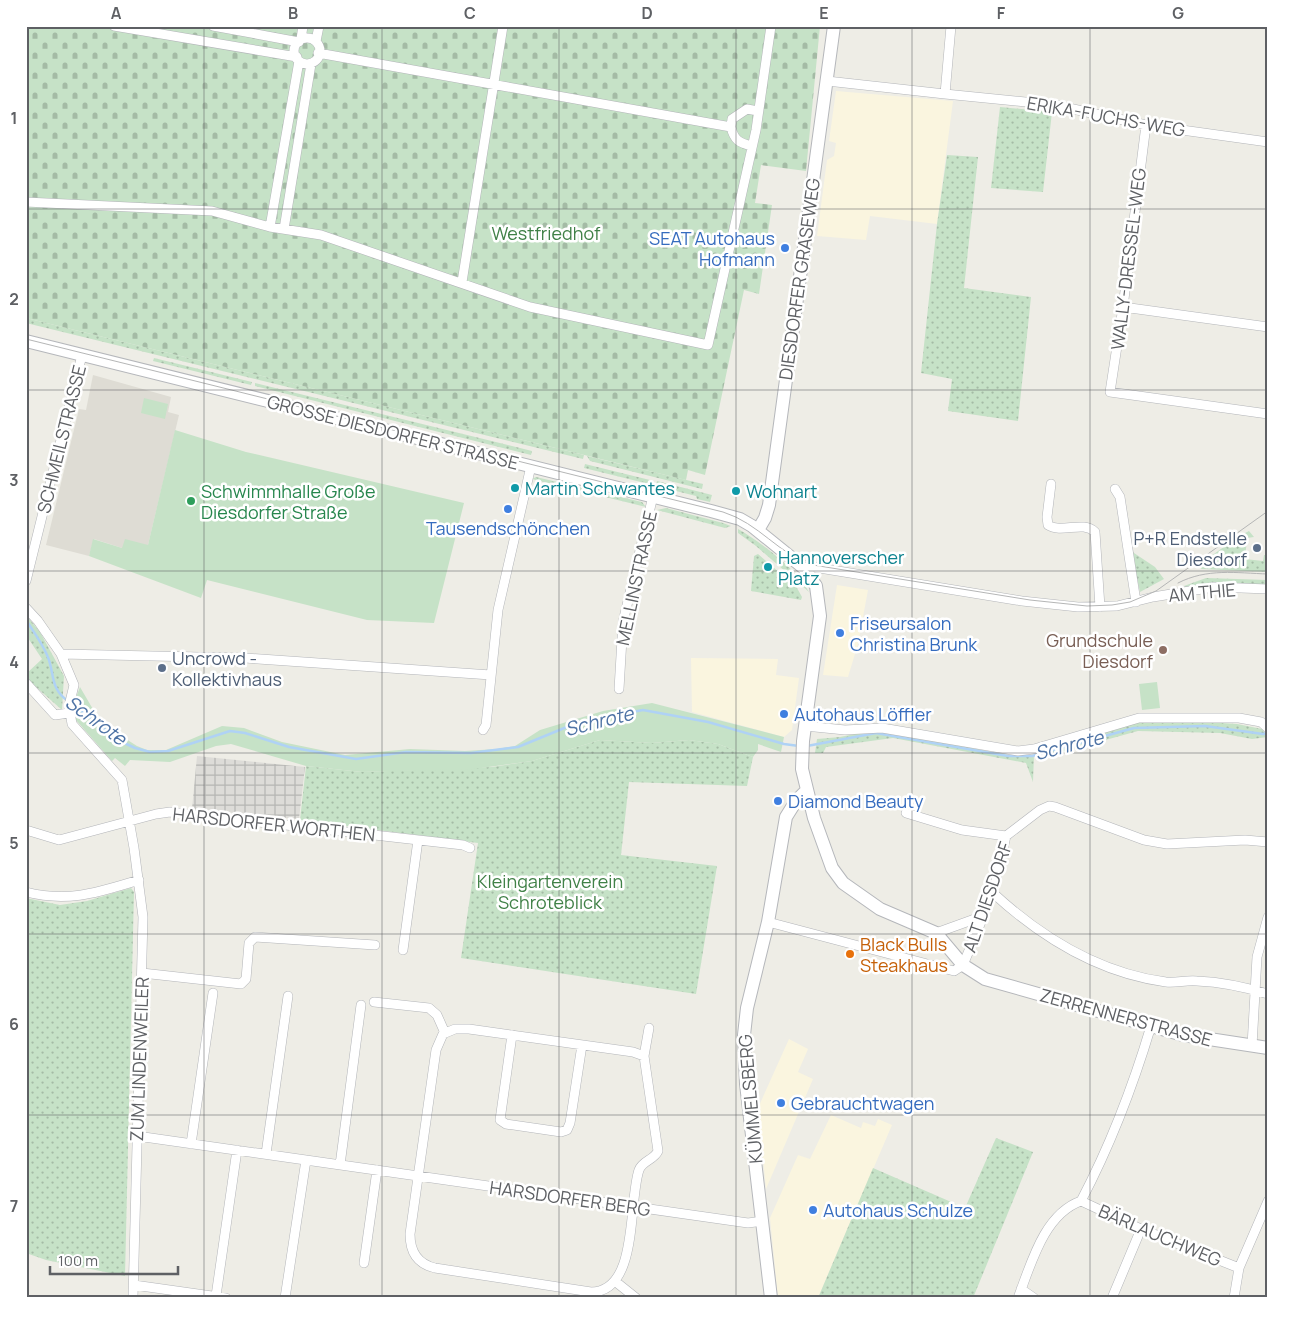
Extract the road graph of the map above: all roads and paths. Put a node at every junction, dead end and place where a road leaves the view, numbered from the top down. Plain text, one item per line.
1 (114, 26) edge
2 (213, 26) edge
3 (303, 26) edge
4 (319, 26) edge
5 (503, 26) edge
6 (771, 26) edge
7 (834, 26) edge
8 (951, 26) edge
9 (300, 41) junction
10 (316, 41) junction
11 (318, 53) junction
12 (298, 59) junction
13 (312, 64) junction
14 (827, 81) junction
15 (494, 85) junction
16 (945, 94) junction
17 (758, 111) junction
18 (1146, 124) junction
19 (731, 127) junction
20 (1268, 142) edge
21 (752, 146) junction
22 (26, 202) edge
23 (270, 226) junction
24 (284, 229) junction
25 (462, 282) junction
26 (1123, 307) junction
27 (1268, 327) edge
28 (26, 341) edge
29 (82, 355) junction
30 (1268, 414) edge
31 (531, 466) junction
32 (1051, 484) dead end
33 (1114, 489) dead end
34 (653, 496) junction
35 (758, 530) junction
36 (800, 565) junction
37 (26, 581) edge
38 (1268, 589) edge
39 (1136, 602) junction
40 (1100, 607) junction
41 (26, 608) edge
42 (61, 654) junction
43 (491, 675) junction
44 (26, 683) edge
45 (619, 689) dead end
46 (69, 710) junction
47 (805, 726) junction
48 (1267, 727) edge
49 (483, 730) dead end
50 (806, 790) junction
51 (906, 813) dead end
52 (130, 821) junction
53 (26, 830) edge
54 (1006, 836) junction
55 (418, 840) junction
56 (1268, 842) edge
57 (470, 848) dead end
58 (139, 880) junction
59 (26, 892) edge
60 (992, 893) junction
61 (983, 916) junction
62 (1268, 917) edge
63 (768, 922) junction
64 (936, 932) junction
65 (375, 945) dead end
66 (403, 950) dead end
67 (963, 965) junction
68 (142, 973) junction
69 (1255, 991) junction
70 (213, 993) dead end
71 (1268, 994) edge
72 (288, 996) dead end
73 (374, 1002) dead end
74 (361, 1005) dead end
75 (1151, 1026) junction
76 (649, 1028) dead end
77 (445, 1033) junction
78 (512, 1036) junction
79 (582, 1045) junction
80 (1252, 1046) junction
81 (1268, 1048) edge
82 (644, 1056) junction
83 (137, 1136) junction
84 (191, 1144) junction
85 (237, 1150) junction
86 (266, 1154) junction
87 (306, 1160) junction
88 (340, 1165) junction
89 (377, 1170) junction
90 (418, 1176) junction
91 (1081, 1201) junction
92 (1268, 1201) edge
93 (633, 1208) junction
94 (763, 1221) junction
95 (1142, 1229) junction
96 (364, 1263) dead end
97 (1238, 1268) junction
98 (616, 1282) junction
99 (134, 1285) junction
100 (1020, 1293) edge
101 (216, 1296) junction
102 (133, 1298) edge
103 (226, 1298) edge
104 (285, 1298) edge
105 (636, 1298) edge
106 (771, 1298) edge
107 (1034, 1298) edge
108 (1112, 1298) edge
109 (1234, 1298) edge

1 - 12 street
2 - 9 street
3 - 9 street
4 - 10 street
5 - 15 street
6 - 17 street
7 - 14 main road, DIESDORFER GRASEWEG
8 - 16 street
9 - 10 street
9 - 12 street
10 - 11 street
11 - 13 street
11 - 15 street
12 - 13 street
12 - 23 street
13 - 24 street
14 - 16 street, ERIKA-FUCHS-WEG
14 - 35 main road, DIESDORFER GRASEWEG
15 - 19 street
15 - 25 street
16 - 18 street, ERIKA-FUCHS-WEG
17 - 19 street
17 - 21 street
18 - 20 street, ERIKA-FUCHS-WEG
18 - 26 street, WALLY-DRESSEL-WEG
19 - 21 street
21 - 25 street
22 - 23 street
23 - 24 street
24 - 25 street
26 - 27 street
26 - 30 street, WALLY-DRESSEL-WEG
28 - 29 main road, GROSSE DIESDORFER STRASSE
29 - 31 main road, GROSSE DIESDORFER STRASSE
29 - 37 street, SCHMEILSTRASSE
31 - 34 main road, GROSSE DIESDORFER STRASSE
31 - 43 street
32 - 40 street
33 - 39 street
34 - 35 main road, GROSSE DIESDORFER STRASSE
34 - 45 street, MELLINSTRASSE
35 - 36 main road, GROSSE DIESDORFER STRASSE
36 - 40 street, AM THIE
36 - 47 main road, GROSSE DIESDORFER STRASSE
38 - 39 street, AM THIE
39 - 40 street, AM THIE
41 - 42 street
42 - 43 street
42 - 46 street
43 - 49 street
44 - 46 street
46 - 52 street, ZUM LINDENWEILER
47 - 48 street
47 - 50 main road, GROSSE DIESDORFER STRASSE
50 - 63 main road, KÜMMELSBERG
50 - 64 main road, GROSSE DIESDORFER STRASSE
51 - 54 street
52 - 53 street, HARSDORFER WORTHEN
52 - 55 street, HARSDORFER WORTHEN
52 - 58 street, ZUM LINDENWEILER
54 - 56 street, ALT DIESDORF
54 - 60 street, ALT DIESDORF
55 - 57 street, HARSDORFER WORTHEN
55 - 66 street
58 - 59 street
58 - 68 street, ZUM LINDENWEILER
60 - 61 street, ALT DIESDORF
60 - 69 street
61 - 64 street
61 - 67 street, ALT DIESDORF
62 - 69 street
63 - 67 street
63 - 94 main road, KÜMMELSBERG
64 - 67 main road, ZERRENNERSTRASSE
65 - 68 street
67 - 75 main road, ZERRENNERSTRASSE
68 - 83 street, ZUM LINDENWEILER
69 - 71 street
69 - 80 street
70 - 84 street
72 - 86 street
73 - 77 street
74 - 88 street
75 - 80 main road, ZERRENNERSTRASSE
75 - 91 street
76 - 82 street
77 - 78 street
77 - 90 street
78 - 79 street
78 - 79 street
79 - 82 street
80 - 81 main road, ZERRENNERSTRASSE
82 - 93 street
83 - 84 street, HARSDORFER BERG
83 - 99 street, ZUM LINDENWEILER
84 - 85 street, HARSDORFER BERG
85 - 86 street, HARSDORFER BERG
85 - 101 street
86 - 87 street, HARSDORFER BERG
87 - 88 street, HARSDORFER BERG
87 - 104 street
88 - 89 street, HARSDORFER BERG
89 - 90 street, HARSDORFER BERG
89 - 96 street
90 - 93 street, HARSDORFER BERG
90 - 98 street
91 - 95 street, BÄRLAUCHWEG
91 - 100 street
92 - 97 street
93 - 94 street, HARSDORFER BERG
93 - 98 street
94 - 106 main road, KÜMMELSBERG
95 - 97 street, BÄRLAUCHWEG
95 - 108 street
97 - 109 street
98 - 105 street
99 - 101 street
99 - 102 street, ZUM LINDENWEILER
100 - 107 street
101 - 103 street

